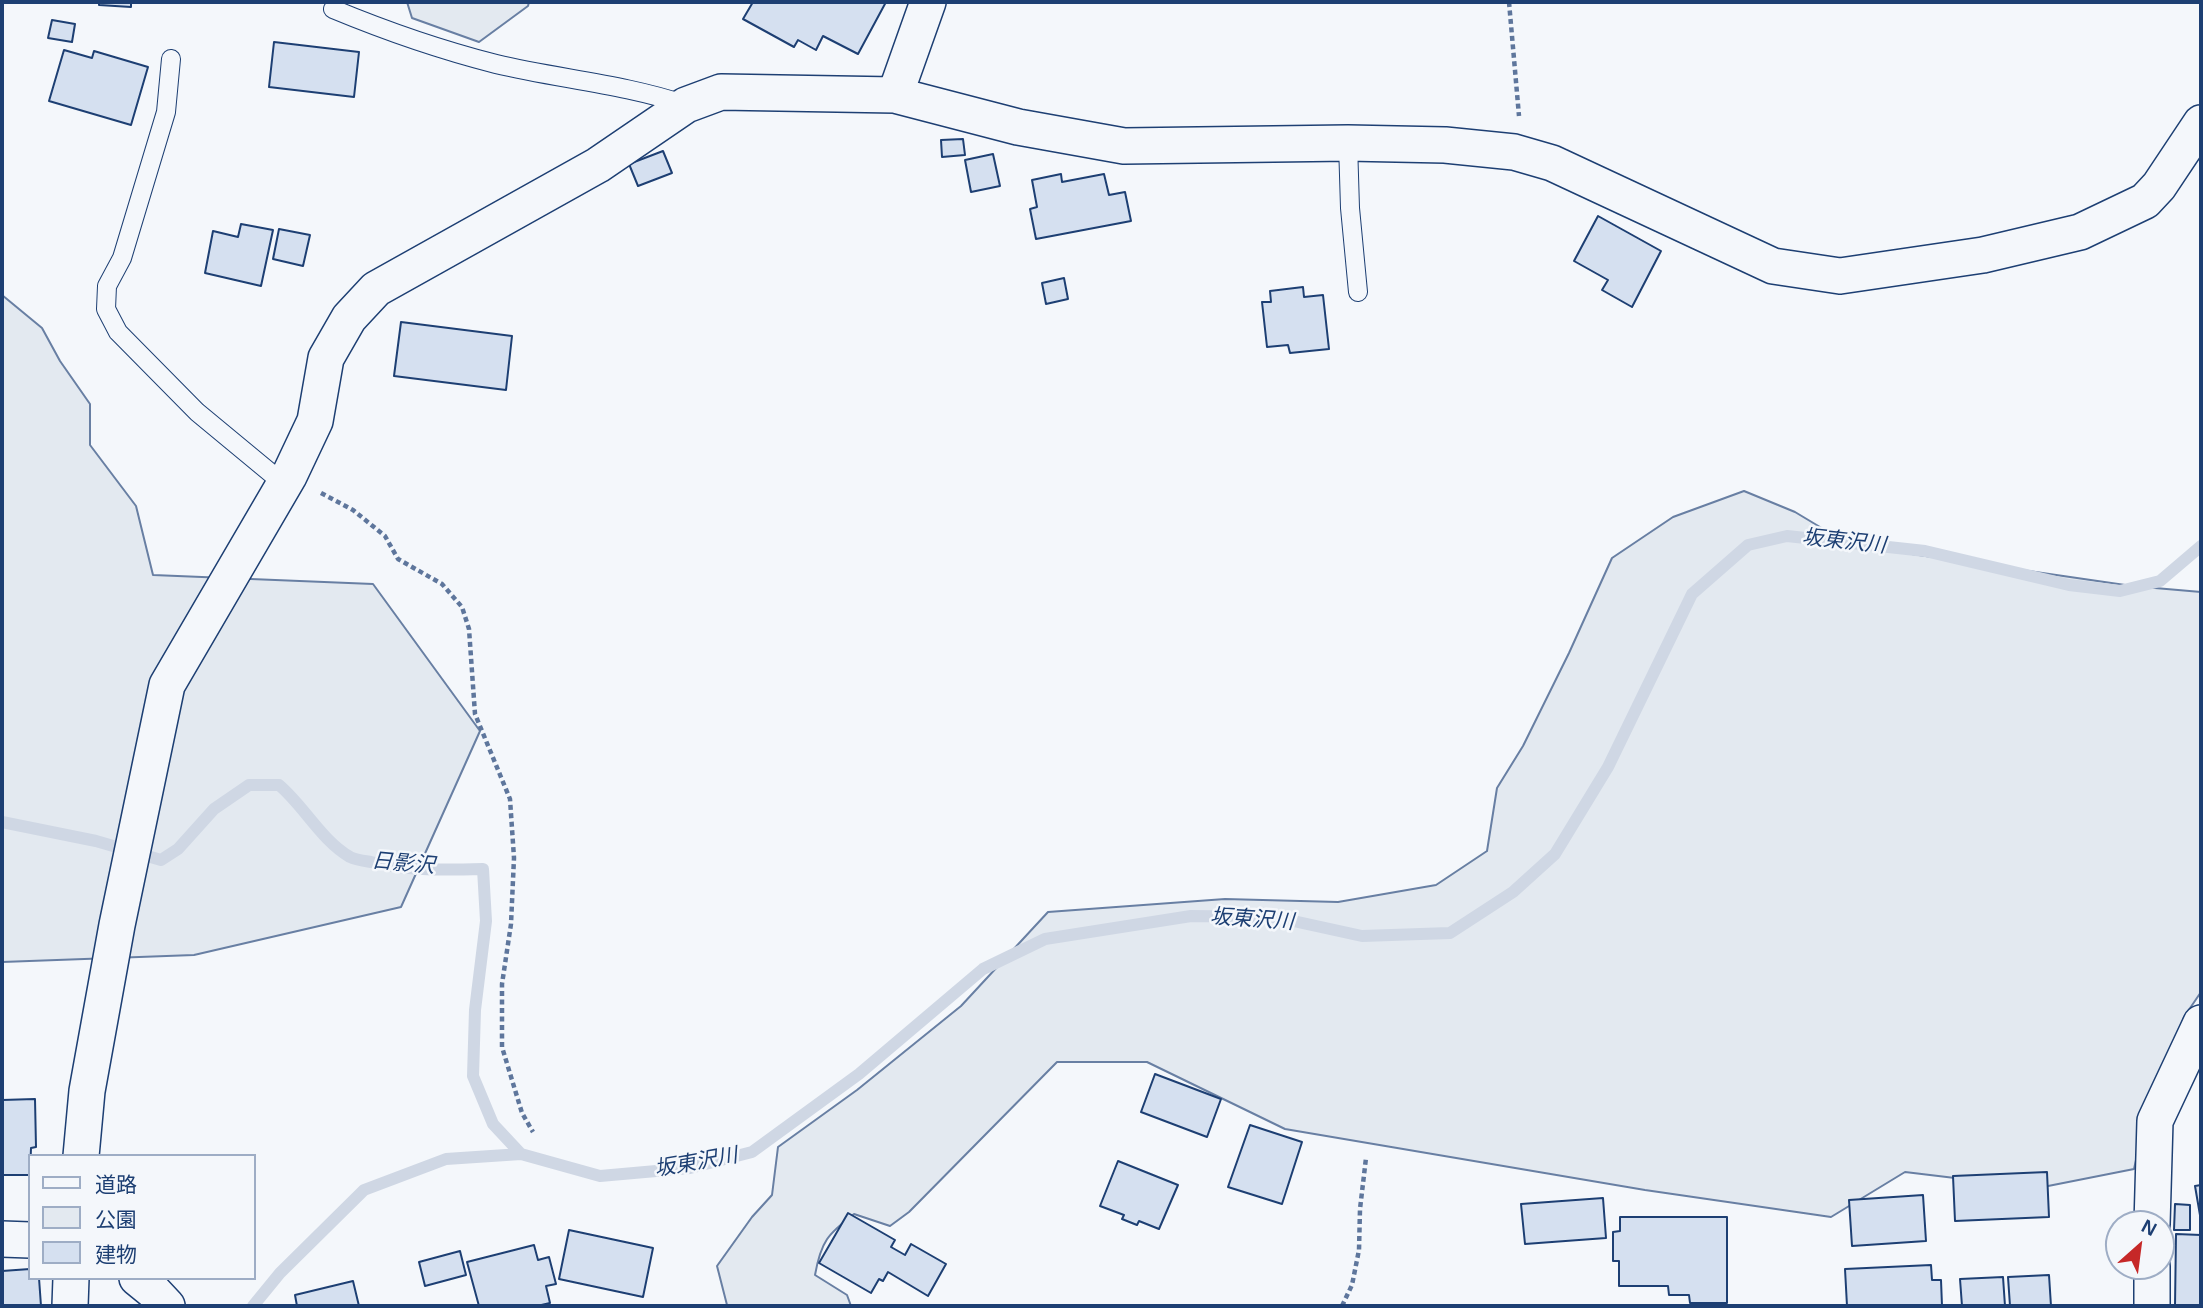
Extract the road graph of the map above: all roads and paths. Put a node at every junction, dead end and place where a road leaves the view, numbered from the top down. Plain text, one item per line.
1 (928, 2) edge
2 (1509, 2) edge
3 (333, 9) dead end
4 (171, 60) dead end
5 (895, 95) junction
6 (685, 105) junction
7 (2201, 123) edge
8 (1348, 143) junction
9 (1514, 152) junction
10 (1358, 292) dead end
11 (287, 480) junction
12 (2201, 1023) edge
13 (533, 1132) dead end
14 (81, 1154) edge
15 (1366, 1158) dead end
16 (2152, 1210) edge
17 (2, 1239) edge
18 (28, 1240) edge
19 (71, 1280) edge
20 (139, 1280) edge
21 (2152, 1280) edge
22 (70, 1306) edge
23 (167, 1306) edge
24 (1342, 1306) edge
25 (2152, 1306) edge

1 - 5 street
2 - 9 path
3 - 6 lane
4 - 11 lane
5 - 6 street
5 - 8 street
6 - 11 street
7 - 9 street
8 - 9 street
8 - 10 lane
11 - 13 path
11 - 14 street
12 - 16 street
15 - 24 path
17 - 18 street
19 - 22 street
20 - 23 street
21 - 25 street

